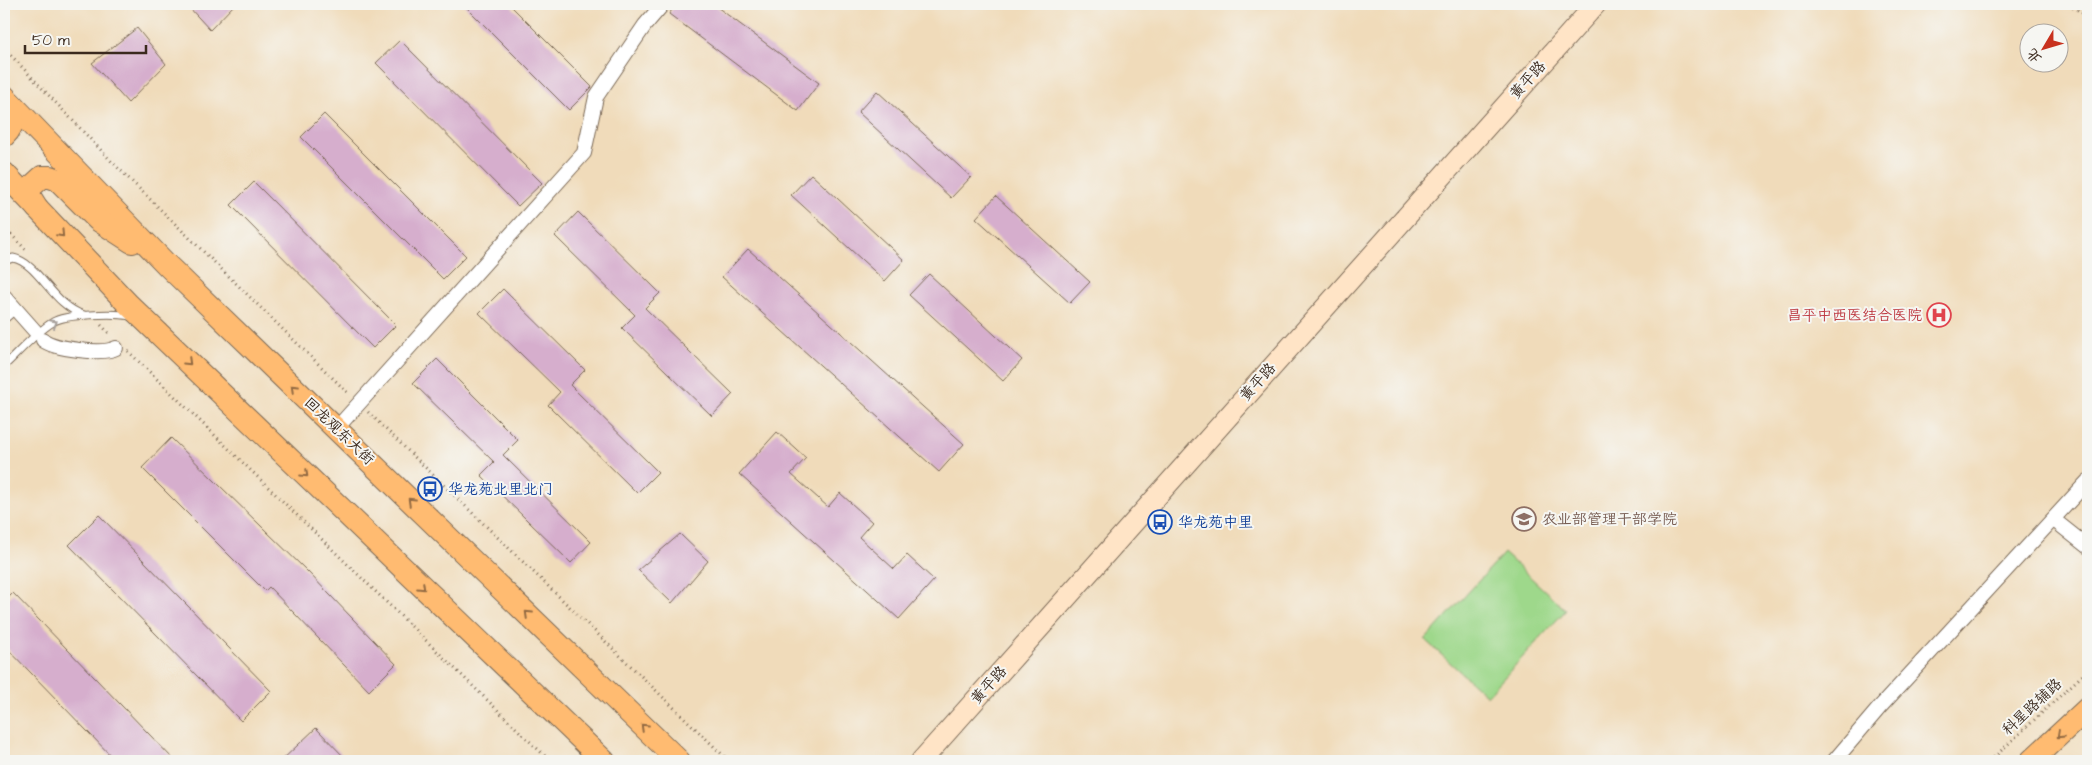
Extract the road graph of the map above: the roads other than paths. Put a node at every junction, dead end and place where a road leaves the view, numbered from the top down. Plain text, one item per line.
1 (663, 4) edge
2 (1591, 5) edge
3 (4, 96) edge
4 (4, 136) edge
5 (4, 173) edge
6 (37, 209) junction
7 (4, 261) edge
8 (168, 266) junction
9 (7, 306) edge
10 (91, 316) junction
11 (165, 339) junction
12 (119, 346) road end
13 (4, 366) edge
14 (336, 429) junction
15 (2088, 481) edge
16 (2054, 520) junction
17 (2088, 547) edge
18 (2088, 708) edge
19 (604, 761) edge
20 (679, 761) edge
21 (921, 761) edge
22 (1834, 761) edge
23 (2031, 761) edge

1 - 14 street
2 - 21 main road, 黄平路
3 - 4 main road
3 - 8 main road, 回龙观东大街
5 - 6 main road
6 - 8 main road
6 -> 11 main road
7 - 10 lane
14 -> 8 main road, 回龙观东大街
9 - 12 street
10 - 11 lane
13 -> 10 lane
11 -> 19 main road
20 -> 14 main road, 回龙观东大街
15 - 16 street
16 - 17 street
16 - 22 street
18 -> 23 main road

